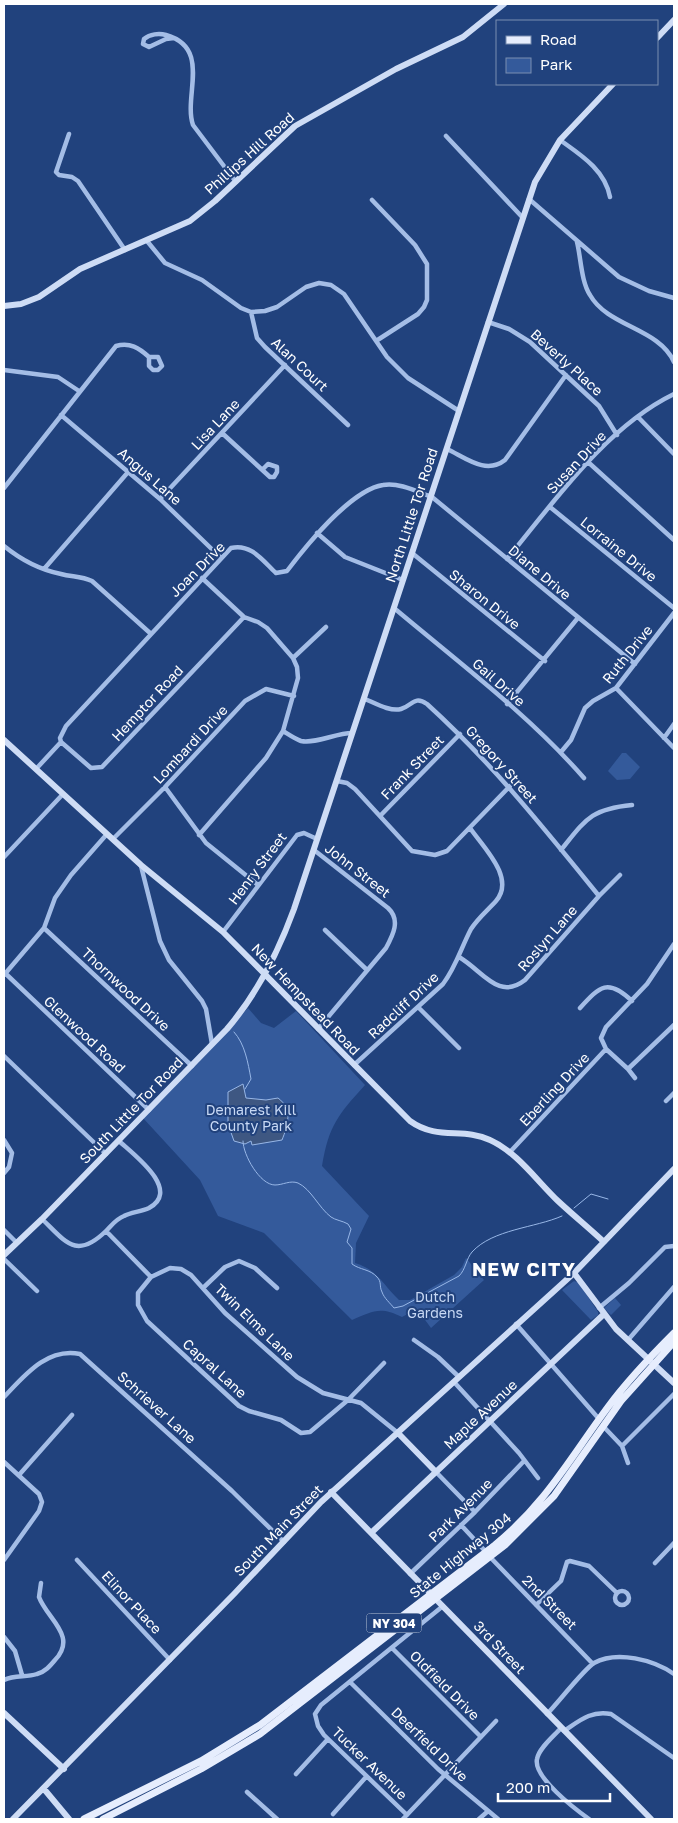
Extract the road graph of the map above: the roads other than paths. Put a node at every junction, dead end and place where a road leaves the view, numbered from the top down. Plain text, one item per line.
1 (499, 5) edge
2 (674, 20) edge
3 (658, 37) edge
4 (174, 38) junction
5 (612, 85) edge
6 (69, 134) dead end
7 (446, 136) dead end
8 (560, 140) junction
9 (236, 182) junction
10 (610, 197) dead end
11 (529, 199) junction
12 (372, 200) dead end
13 (522, 218) junction
14 (148, 241) junction
15 (577, 242) junction
16 (125, 250) junction
17 (674, 298) edge
18 (4, 306) edge
19 (251, 312) junction
20 (488, 322) junction
21 (376, 341) junction
22 (149, 357) dead end
23 (674, 362) edge
24 (285, 365) junction
25 (4, 370) edge
26 (566, 375) junction
27 (79, 391) junction
28 (674, 394) edge
29 (459, 411) junction
30 (61, 415) junction
31 (638, 417) junction
32 (348, 425) dead end
33 (222, 433) junction
34 (616, 435) junction
35 (446, 448) junction
36 (674, 454) edge
37 (588, 462) junction
38 (263, 469) dead end
39 (128, 471) junction
40 (6, 480) edge
41 (4, 488) edge
42 (432, 497) junction
43 (160, 499) junction
44 (550, 507) junction
45 (317, 533) junction
46 (674, 540) edge
47 (4, 546) edge
48 (412, 554) junction
49 (221, 558) junction
50 (507, 559) junction
51 (44, 569) junction
52 (202, 578) junction
53 (403, 580) junction
54 (394, 608) junction
55 (674, 608) edge
56 (674, 613) edge
57 (244, 616) junction
58 (578, 619) junction
59 (326, 627) dead end
60 (150, 633) junction
61 (293, 658) junction
62 (545, 661) junction
63 (634, 664) junction
64 (616, 688) junction
65 (294, 696) junction
66 (365, 699) junction
67 (508, 704) junction
68 (674, 724) edge
69 (283, 731) junction
70 (352, 733) junction
71 (460, 734) junction
72 (664, 738) junction
73 (4, 740) edge
74 (61, 742) junction
75 (674, 748) edge
76 (561, 752) junction
77 (36, 769) junction
78 (584, 778) dead end
79 (336, 781) junction
80 (510, 786) junction
81 (166, 787) junction
82 (63, 794) junction
83 (632, 805) dead end
84 (380, 816) junction
85 (470, 828) junction
86 (199, 835) junction
87 (110, 837) junction
88 (317, 839) junction
89 (314, 850) junction
90 (561, 850) junction
91 (4, 857) edge
92 (141, 865) junction
93 (620, 875) dead end
94 (258, 885) junction
95 (599, 896) junction
96 (44, 928) junction
97 (325, 930) dead end
98 (223, 932) junction
99 (674, 944) edge
100 (459, 957) junction
101 (367, 970) junction
102 (265, 974) junction
103 (5, 975) edge
104 (632, 1001) junction
105 (419, 1008) junction
106 (580, 1008) dead end
107 (674, 1025) edge
108 (318, 1029) junction
109 (212, 1044) junction
110 (458, 1048) dead end
111 (606, 1049) junction
112 (4, 1056) edge
113 (192, 1066) junction
114 (353, 1066) junction
115 (628, 1069) junction
116 (634, 1078) dead end
117 (674, 1093) edge
118 (666, 1101) dead end
119 (149, 1110) junction
120 (4, 1140) edge
121 (119, 1140) junction
122 (510, 1152) junction
123 (106, 1154) junction
124 (674, 1168) edge
125 (4, 1173) edge
126 (42, 1219) junction
127 (4, 1230) edge
128 (106, 1230) junction
129 (604, 1242) junction
130 (17, 1243) junction
131 (674, 1246) edge
132 (4, 1255) edge
133 (4, 1260) edge
134 (574, 1273) junction
135 (151, 1277) junction
136 (674, 1287) edge
137 (203, 1288) junction
138 (277, 1288) dead end
139 (37, 1291) dead end
140 (599, 1308) junction
141 (604, 1314) junction
142 (516, 1324) junction
143 (674, 1333) edge
144 (414, 1340) dead end
145 (628, 1340) junction
146 (674, 1342) edge
147 (650, 1362) junction
148 (384, 1363) dead end
149 (551, 1364) junction
150 (456, 1379) junction
151 (674, 1383) edge
152 (674, 1394) edge
153 (4, 1397) edge
154 (348, 1400) junction
155 (72, 1416) dead end
156 (490, 1422) junction
157 (601, 1422) junction
158 (398, 1433) junction
159 (622, 1446) junction
160 (524, 1461) junction
161 (4, 1462) edge
162 (628, 1462) dead end
163 (436, 1472) junction
164 (19, 1475) junction
165 (538, 1478) dead end
166 (331, 1492) junction
167 (475, 1512) junction
168 (461, 1525) junction
169 (371, 1533) junction
170 (284, 1542) junction
171 (674, 1543) edge
172 (488, 1555) junction
173 (4, 1560) edge
174 (77, 1560) dead end
175 (655, 1564) dead end
176 (410, 1574) junction
177 (41, 1583) dead end
178 (616, 1593) dead end
179 (433, 1597) junction
180 (536, 1605) junction
181 (443, 1606) junction
182 (4, 1637) edge
183 (392, 1648) junction
184 (170, 1660) junction
185 (593, 1664) junction
186 (674, 1674) edge
187 (22, 1675) junction
188 (4, 1680) edge
189 (350, 1682) junction
190 (547, 1714) junction
191 (5, 1716) edge
192 (496, 1721) dead end
193 (562, 1730) junction
194 (481, 1737) junction
195 (328, 1740) junction
196 (674, 1758) edge
197 (64, 1769) junction
198 (296, 1774) dead end
199 (445, 1775) junction
200 (366, 1777) junction
201 (44, 1789) junction
202 (247, 1792) dead end
203 (487, 1812) junction
204 (333, 1814) dead end
205 (407, 1815) junction
206 (13, 1819) edge
207 (69, 1819) edge
208 (84, 1819) edge
209 (103, 1819) edge
210 (277, 1819) edge
211 (403, 1819) edge
212 (480, 1819) edge
213 (498, 1819) edge
214 (589, 1819) edge
215 (651, 1819) edge

1 - 9 street, Phillips Hill Road
2 - 3 street
4 - 4 street
4 - 9 street
5 - 8 street, North Little Tor Road
6 - 16 street
7 - 13 street
8 - 10 street
8 - 11 street, North Little Tor Road
9 - 14 street, Phillips Hill Road
11 - 13 street, North Little Tor Road
11 - 15 street
12 - 21 street
13 - 20 street, North Little Tor Road
14 - 16 street, Phillips Hill Road
14 - 19 street
15 - 17 street
15 - 23 street
16 - 18 street, Phillips Hill Road
19 - 21 street
19 - 24 street, Alan Court
20 - 26 street, Beverly Place
20 - 29 street, North Little Tor Road
21 - 29 street
22 - 27 street
24 - 32 street, Alan Court
24 - 33 street, Lisa Lane
25 - 27 street
26 - 34 street, Beverly Place
26 - 35 street
27 - 30 street
28 - 31 street, Susan Drive
29 - 35 street, North Little Tor Road
30 - 39 street, Angus Lane
30 - 40 street
31 - 34 street, Susan Drive
31 - 36 street
33 - 38 street
33 - 43 street, Lisa Lane
34 - 37 street, Susan Drive
35 - 42 street, North Little Tor Road
37 - 44 street, Susan Drive
37 - 46 street
39 - 43 street, Angus Lane
39 - 51 street
40 - 41 street
42 - 45 street, Joan Drive
42 - 48 street, North Little Tor Road
42 - 50 street, Diane Drive
43 - 49 street, Angus Lane
44 - 50 street, Susan Drive
44 - 55 street, Lorraine Drive
45 - 49 street, Joan Drive
45 - 53 street
47 - 51 street
48 - 53 street, North Little Tor Road
48 - 62 street, Sharon Drive
49 - 52 street, Joan Drive
50 - 58 street, Diane Drive
51 - 60 street
52 - 57 street
52 - 60 street, Joan Drive
53 - 54 street, North Little Tor Road
54 - 66 street, North Little Tor Road
54 - 67 street, Gail Drive
56 - 63 street, Ruth Drive
57 - 61 street
57 - 74 street, Hemptor Road
58 - 62 street
58 - 63 street, Diane Drive
59 - 61 street
60 - 74 street, Joan Drive
61 - 65 street
62 - 67 street
63 - 64 street, Ruth Drive
64 - 72 street
64 - 76 street, Ruth Drive
65 - 69 street
65 - 81 street, Lombardi Drive
66 - 70 street, North Little Tor Road
66 - 71 street, Gregory Street
67 - 76 street, Gail Drive
68 - 72 street
69 - 70 street
69 - 86 street
70 - 79 street, North Little Tor Road
71 - 80 street, Gregory Street
71 - 84 street, Frank Street
72 - 75 street
73 - 77 street, New Hempstead Road
74 - 77 street, Joan Drive
76 - 78 street, Gail Drive
77 - 82 street, New Hempstead Road
79 - 84 street
79 - 88 street, North Little Tor Road
80 - 85 street
80 - 90 street, Gregory Street
81 - 86 street
81 - 87 street, Lombardi Drive
82 - 87 street, New Hempstead Road
82 - 91 street
83 - 90 street
84 - 85 street
85 - 100 street, Radcliff Drive
86 - 94 street
87 - 92 street, New Hempstead Road
87 - 96 street, Lombardi Drive
88 - 89 street, North Little Tor Road
88 - 94 street, Henry Street
89 - 101 street, John Street
89 - 102 street, North Little Tor Road
90 - 95 street, Gregory Street
92 - 98 street, New Hempstead Road
92 - 109 street
93 - 95 street, Roslyn Lane
94 - 98 street, Henry Street
95 - 100 street, Roslyn Lane
96 - 103 street, Lombardi Drive
96 - 113 street, Thornwood Drive
97 - 101 street
98 - 102 street, New Hempstead Road
99 - 104 street, Eberling Drive
100 - 105 street, Radcliff Drive
101 - 108 street, John Street
102 - 108 street, New Hempstead Road
102 - 109 street, South Little Tor Road
103 - 119 street, Glenwood Road
104 - 106 street
104 - 111 street, Eberling Drive
105 - 110 street
105 - 114 street, Radcliff Drive
107 - 115 street
108 - 114 street, New Hempstead Road
109 - 113 street, South Little Tor Road
111 - 115 street
111 - 122 street, Eberling Drive
112 - 123 street
113 - 119 street, South Little Tor Road
114 - 122 street, New Hempstead Road
115 - 116 street
117 - 118 street
119 - 121 street, South Little Tor Road
120 - 125 street
121 - 123 street, South Little Tor Road
121 - 128 street
122 - 129 street, New Hempstead Road
123 - 126 street, South Little Tor Road
124 - 129 street, South Main Street
126 - 128 street
126 - 130 street, South Little Tor Road
127 - 130 street
128 - 135 street
129 - 134 street, South Main Street
130 - 132 street, South Little Tor Road
131 - 140 street
133 - 139 street
134 - 140 street
134 - 142 street, South Main Street
135 - 137 street, Twin Elms Lane
135 - 154 street, Capral Lane
136 - 145 street
137 - 138 street
137 - 154 street, Twin Elms Lane
140 - 141 street
141 - 145 street
141 - 149 street, Maple Avenue
142 - 149 street
142 - 150 street, South Main Street
143 - 147 main road, State Highway 304 / NY 304
144 - 150 street
145 - 147 street
146 - 147 main road, State Highway 304 / NY 304
147 - 151 street
147 - 157 main road, State Highway 304 / NY 304
148 - 154 street, Capral Lane
149 - 156 street, Maple Avenue
149 - 157 street
150 - 156 street
150 - 158 street, South Main Street
152 - 159 street
153 - 170 street, Schriever Lane
154 - 158 street, Twin Elms Lane
155 - 164 street
156 - 160 street
156 - 163 street, Maple Avenue
157 - 159 street
157 - 172 main road, State Highway 304 / NY 304
158 - 163 street
158 - 166 street, South Main Street
159 - 162 street
160 - 165 street
160 - 167 street, Park Avenue
161 - 164 street
163 - 167 street
163 - 169 street, Maple Avenue
164 - 173 street
166 - 169 street, 3rd Street
166 - 170 street, South Main Street
167 - 168 street, Park Avenue
168 - 172 street, 2nd Street
168 - 176 street, Park Avenue
169 - 176 street, 3rd Street
170 - 184 street, South Main Street
171 - 175 street
172 - 179 main road, State Highway 304 / NY 304
172 - 180 street, 2nd Street
174 - 184 street, Elinor Place
176 - 179 street, 3rd Street
177 - 187 street
178 - 180 street
179 - 181 street, 3rd Street
179 - 208 main road, State Highway 304 / NY 304
179 - 209 main road, State Highway 304 / NY 304
180 - 185 street, 2nd Street
181 - 183 street, Tucker Avenue
181 - 190 street, 3rd Street
182 - 187 street
183 - 189 street, Tucker Avenue
183 - 194 street, Oldfield Drive
184 - 197 street, South Main Street
185 - 186 street
185 - 190 street
187 - 188 street
189 - 195 street, Tucker Avenue
189 - 199 street, Deerfield Drive
190 - 193 street, 3rd Street
191 - 197 street
192 - 194 street
193 - 196 street
193 - 214 street
193 - 215 street, 3rd Street
194 - 199 street
195 - 198 street
195 - 200 street, Tucker Avenue
197 - 201 street, South Main Street
199 - 203 street, Deerfield Drive
199 - 205 street
200 - 204 street
200 - 205 street, Tucker Avenue
201 - 206 street, South Main Street
201 - 207 street
202 - 210 street
203 - 212 street
203 - 213 street, Deerfield Drive
205 - 211 street

